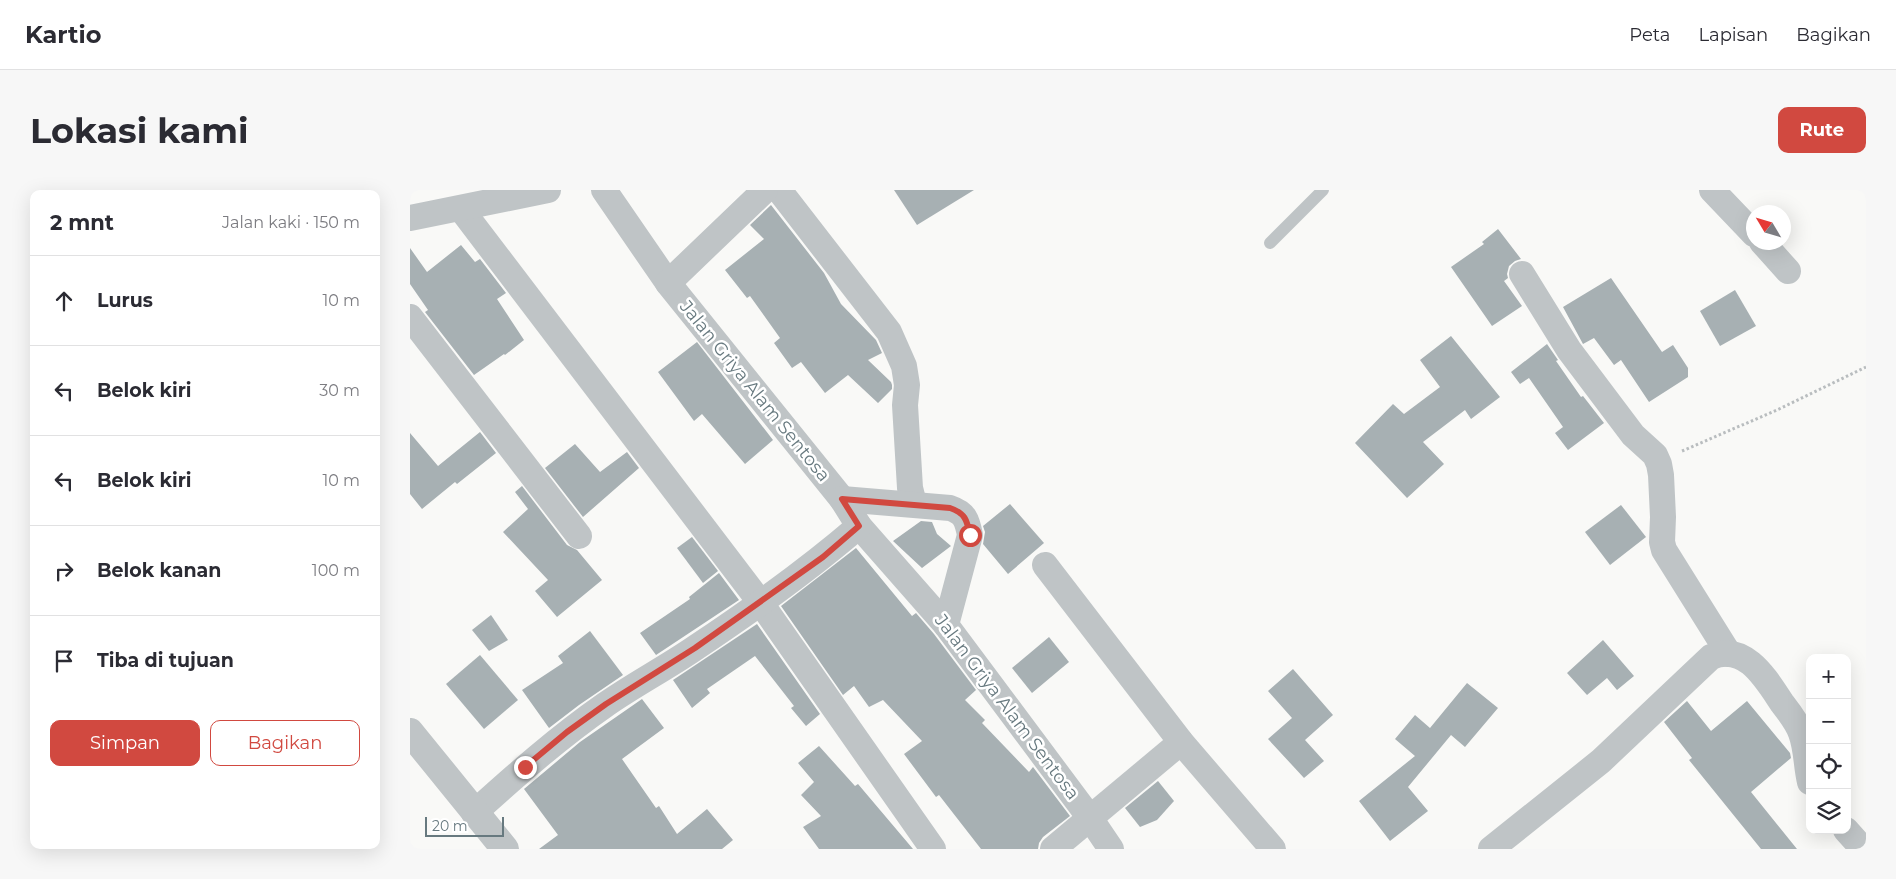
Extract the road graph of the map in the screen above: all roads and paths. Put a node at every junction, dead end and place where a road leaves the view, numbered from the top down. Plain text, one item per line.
1 (548, 190) edge
2 (604, 190) edge
3 (765, 190) edge
4 (779, 190) edge
5 (1323, 190) edge
6 (1712, 190) edge
7 (461, 209) junction
8 (410, 218) edge
9 (1746, 226) edge
10 (1270, 243) dead end
11 (1769, 250) edge
12 (1788, 270) dead end
13 (1522, 274) dead end
14 (668, 283) junction
15 (410, 317) edge
16 (1866, 367) edge
17 (1655, 455) junction
18 (842, 499) junction
19 (914, 504) junction
20 (859, 526) junction
21 (579, 536) dead end
22 (1045, 565) dead end
23 (760, 602) junction
24 (946, 625) junction
25 (1729, 654) junction
26 (410, 732) edge
27 (1181, 742) junction
28 (1806, 759) edge
29 (474, 813) junction
30 (1090, 818) junction
31 (1850, 834) edge
32 (505, 849) edge
33 (933, 849) edge
34 (1053, 849) edge
35 (1111, 849) edge
36 (1274, 849) edge
37 (1491, 849) edge
38 (1863, 849) edge

1 - 7 street
2 - 14 street, Jalan Griya Alam Sentosa
3 - 14 street
4 - 19 street
5 - 10 lane
6 - 9 street
7 - 8 street
7 - 23 street
11 - 12 street
13 - 17 street
14 - 18 street, Jalan Griya Alam Sentosa
15 - 21 street
16 - 17 path
17 - 25 street
18 - 19 street
18 - 20 street, Jalan Griya Alam Sentosa
19 - 24 street
20 - 23 street
20 - 24 street, Jalan Griya Alam Sentosa
22 - 27 street
23 - 29 street
23 - 33 street
24 - 30 street, Jalan Griya Alam Sentosa
25 - 28 street
25 - 37 street
26 - 29 street
27 - 30 street
27 - 36 street
29 - 32 street
30 - 34 street
30 - 35 street, Jalan Griya Alam Sentosa
31 - 38 street

